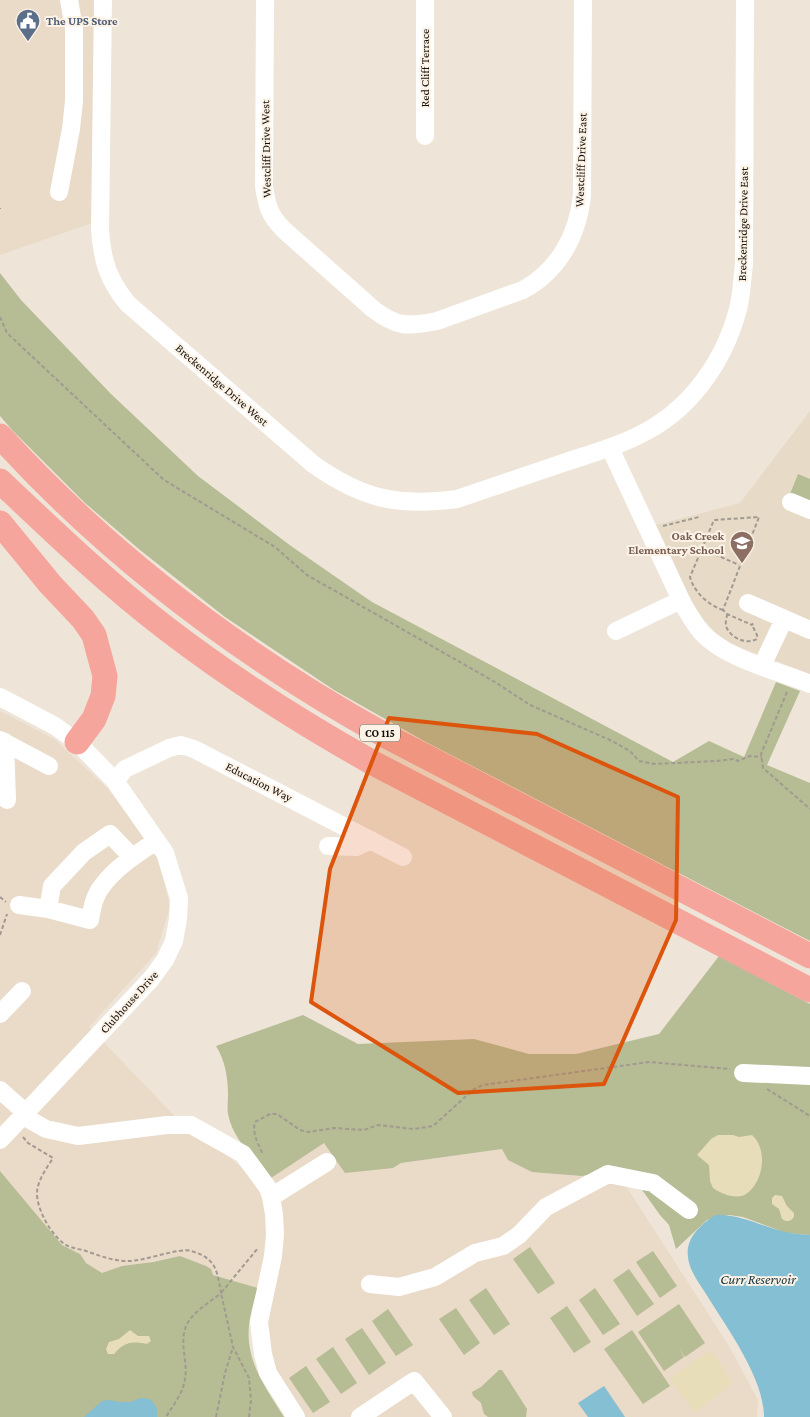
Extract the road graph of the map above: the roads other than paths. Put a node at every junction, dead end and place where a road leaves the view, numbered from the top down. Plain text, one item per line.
1 (69, 0) edge
2 (103, 0) edge
3 (266, 0) edge
4 (425, 0) edge
5 (583, 0) edge
6 (745, 0) edge
7 (425, 136) dead end
8 (59, 192) dead end
9 (401, 325) joint
10 (0, 436) edge
11 (610, 448) junction
12 (0, 481) edge
13 (791, 502) dead end
14 (810, 510) edge
15 (0, 523) edge
16 (681, 600) junction
17 (752, 611) road end
18 (784, 619) junction
19 (810, 630) edge
20 (616, 631) dead end
21 (762, 666) junction
22 (810, 684) edge
23 (0, 697) edge
24 (3, 741) edge
25 (77, 742) junction
26 (49, 766) dead end
27 (115, 780) junction
28 (7, 800) dead end
29 (371, 840) junction
30 (156, 841) junction
31 (328, 846) dead end
32 (132, 857) junction
33 (403, 857) dead end
34 (11, 906) road end
35 (48, 909) junction
36 (810, 956) edge
37 (810, 990) edge
38 (22, 991) dead end
39 (0, 1014) edge
40 (742, 1073) road end
41 (810, 1076) edge
42 (0, 1090) edge
43 (21, 1118) junction
44 (0, 1140) edge
45 (327, 1162) dead end
46 (271, 1197) junction
47 (689, 1210) dead end
48 (370, 1284) dead end
49 (437, 1415) edge
50 (296, 1417) edge
51 (360, 1417) edge

1 - 8 street
2 - 11 street, Breckenridge Drive West
3 - 9 street, Westcliff Drive West
4 - 7 street, Red Cliff Terrace
5 - 9 street, Westcliff Drive East
6 - 11 street, Breckenridge Drive East
10 - 36 highway, CO 115
11 - 16 street
12 - 37 highway, CO 115
13 - 14 street
15 - 25 highway
16 - 20 street
16 - 21 street
17 - 18 street
18 - 19 street
18 - 21 street
21 - 22 street
23 - 25 street, Clubhouse Drive
24 - 26 street
24 - 28 street
25 - 27 street, Clubhouse Drive
27 - 29 street, Education Way
27 - 30 street, Clubhouse Drive
29 - 31 street
29 - 33 street, Education Way
30 - 32 street
30 - 43 street, Clubhouse Drive
32 - 35 street
32 - 35 street
34 - 35 street
38 - 39 street
40 - 41 street
42 - 43 street
43 - 44 street, Clubhouse Drive
43 - 46 street
45 - 46 street
46 - 50 street
47 - 48 street
49 - 51 street

